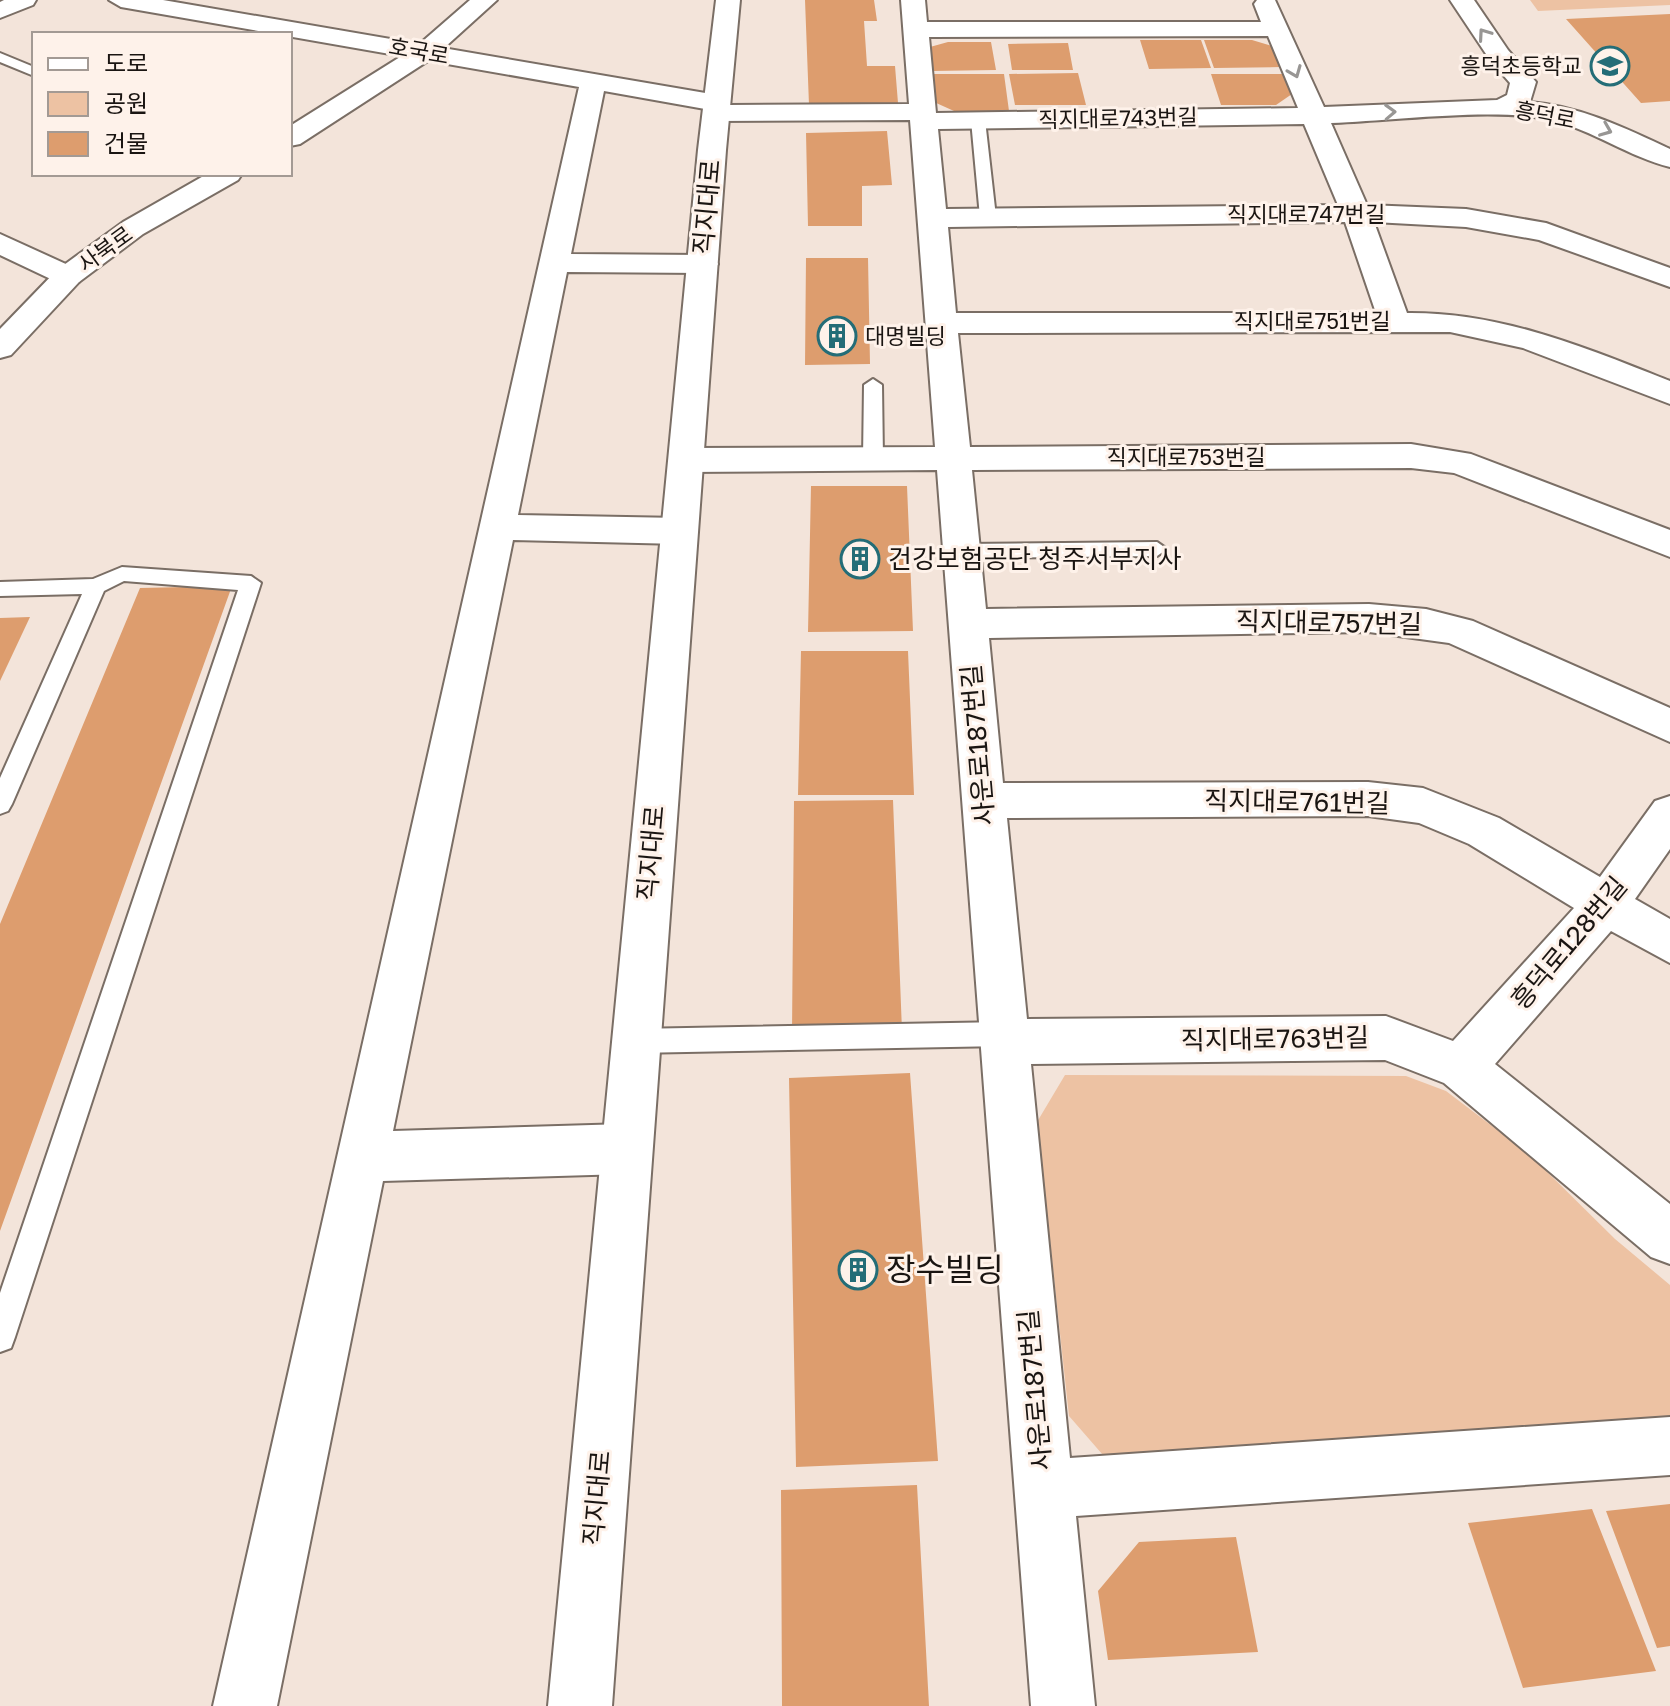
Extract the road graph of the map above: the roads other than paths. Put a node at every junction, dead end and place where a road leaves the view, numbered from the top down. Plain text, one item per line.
1 (24, 0) edge
2 (121, 0) edge
3 (485, 0) edge
4 (728, 0) edge
5 (913, 0) edge
6 (1096, 0) edge
7 (1265, 0) edge
8 (1462, 0) edge
9 (0, 11) edge
10 (1103, 29) junction
11 (1277, 29) junction
12 (915, 30) junction
13 (425, 52) junction
14 (0, 57) edge
15 (32, 71) edge
16 (593, 81) junction
17 (716, 108) junction
18 (1503, 108) junction
19 (923, 116) junction
20 (1313, 116) junction
21 (978, 120) junction
22 (292, 137) edge
23 (1670, 159) edge
24 (224, 176) edge
25 (1356, 212) junction
26 (988, 217) junction
27 (933, 218) junction
28 (0, 243) edge
29 (554, 263) junction
30 (703, 264) junction
31 (68, 276) junction
32 (1670, 278) edge
33 (1394, 320) junction
34 (941, 323) junction
35 (0, 348) edge
36 (873, 385) dead end
37 (1670, 393) edge
38 (873, 459) junction
39 (953, 459) junction
40 (686, 460) junction
41 (498, 527) junction
42 (680, 531) junction
43 (1670, 544) edge
44 (1157, 549) dead end
45 (962, 551) junction
46 (96, 586) junction
47 (0, 589) edge
48 (967, 624) junction
49 (1670, 726) edge
50 (983, 801) junction
51 (0, 804) edge
52 (1670, 814) edge
53 (1607, 903) junction
54 (1670, 943) edge
55 (1004, 1038) junction
56 (635, 1041) junction
57 (1461, 1067) junction
58 (625, 1149) junction
59 (362, 1157) junction
60 (1670, 1238) edge
61 (0, 1337) edge
62 (1670, 1446) edge
63 (1044, 1489) junction
64 (245, 1706) edge
65 (580, 1706) edge
66 (1063, 1706) edge

1 - 9 street
2 - 13 street, 호국로
3 - 13 street
4 - 17 street, 직지대로
5 - 12 street, 사운로187번길
6 - 10 street
7 - 11 street
18 -> 8 street, 흥덕로
10 - 11 street
10 - 12 street
11 -> 20 street
12 - 19 street, 사운로187번길
13 - 16 street, 호국로
13 - 22 street
14 - 15 lane
16 - 17 street, 호국로
16 - 29 street
17 - 19 street, 직지대로743번길
17 - 30 street, 직지대로
20 -> 18 street, 직지대로743번길
18 -> 23 street, 흥덕로
19 - 21 street, 직지대로743번길
19 - 27 street, 사운로187번길
20 - 21 street, 직지대로743번길
20 - 25 street
21 - 26 lane
24 - 31 street, 사북로
25 - 26 street, 직지대로747번길
25 - 32 street, 직지대로747번길
25 - 33 street
26 - 27 street, 직지대로747번길
27 - 34 street, 사운로187번길
28 - 31 street
29 - 30 street
29 - 41 street
30 - 40 street, 직지대로
31 - 35 street, 사북로
33 - 34 street, 직지대로751번길
33 - 37 street, 직지대로751번길
34 - 39 street, 사운로187번길
36 - 38 lane
38 - 39 street, 직지대로753번길
38 - 40 street, 직지대로753번길
39 - 43 street, 직지대로753번길
39 - 45 street, 사운로187번길
40 - 42 street, 직지대로
41 - 42 street
41 - 59 street
42 - 56 street, 직지대로
44 - 45 lane
45 - 48 street, 사운로187번길
46 - 47 lane
46 - 51 lane
46 - 61 lane
48 - 49 street, 직지대로757번길
48 - 50 street, 사운로187번길
50 - 53 street, 직지대로761번길
50 - 55 street, 사운로187번길
52 - 53 street, 흥덕로128번길
53 - 54 street, 직지대로761번길
53 - 57 street, 흥덕로128번길
55 - 56 lane, 직지대로763번길
55 - 57 street, 직지대로763번길
55 - 63 street, 사운로187번길
56 - 58 street, 직지대로
57 - 60 street, 직지대로763번길
58 - 59 street
58 - 65 street, 직지대로
59 - 64 street
62 - 63 street, 사운로187번길
63 - 66 street, 사운로187번길

